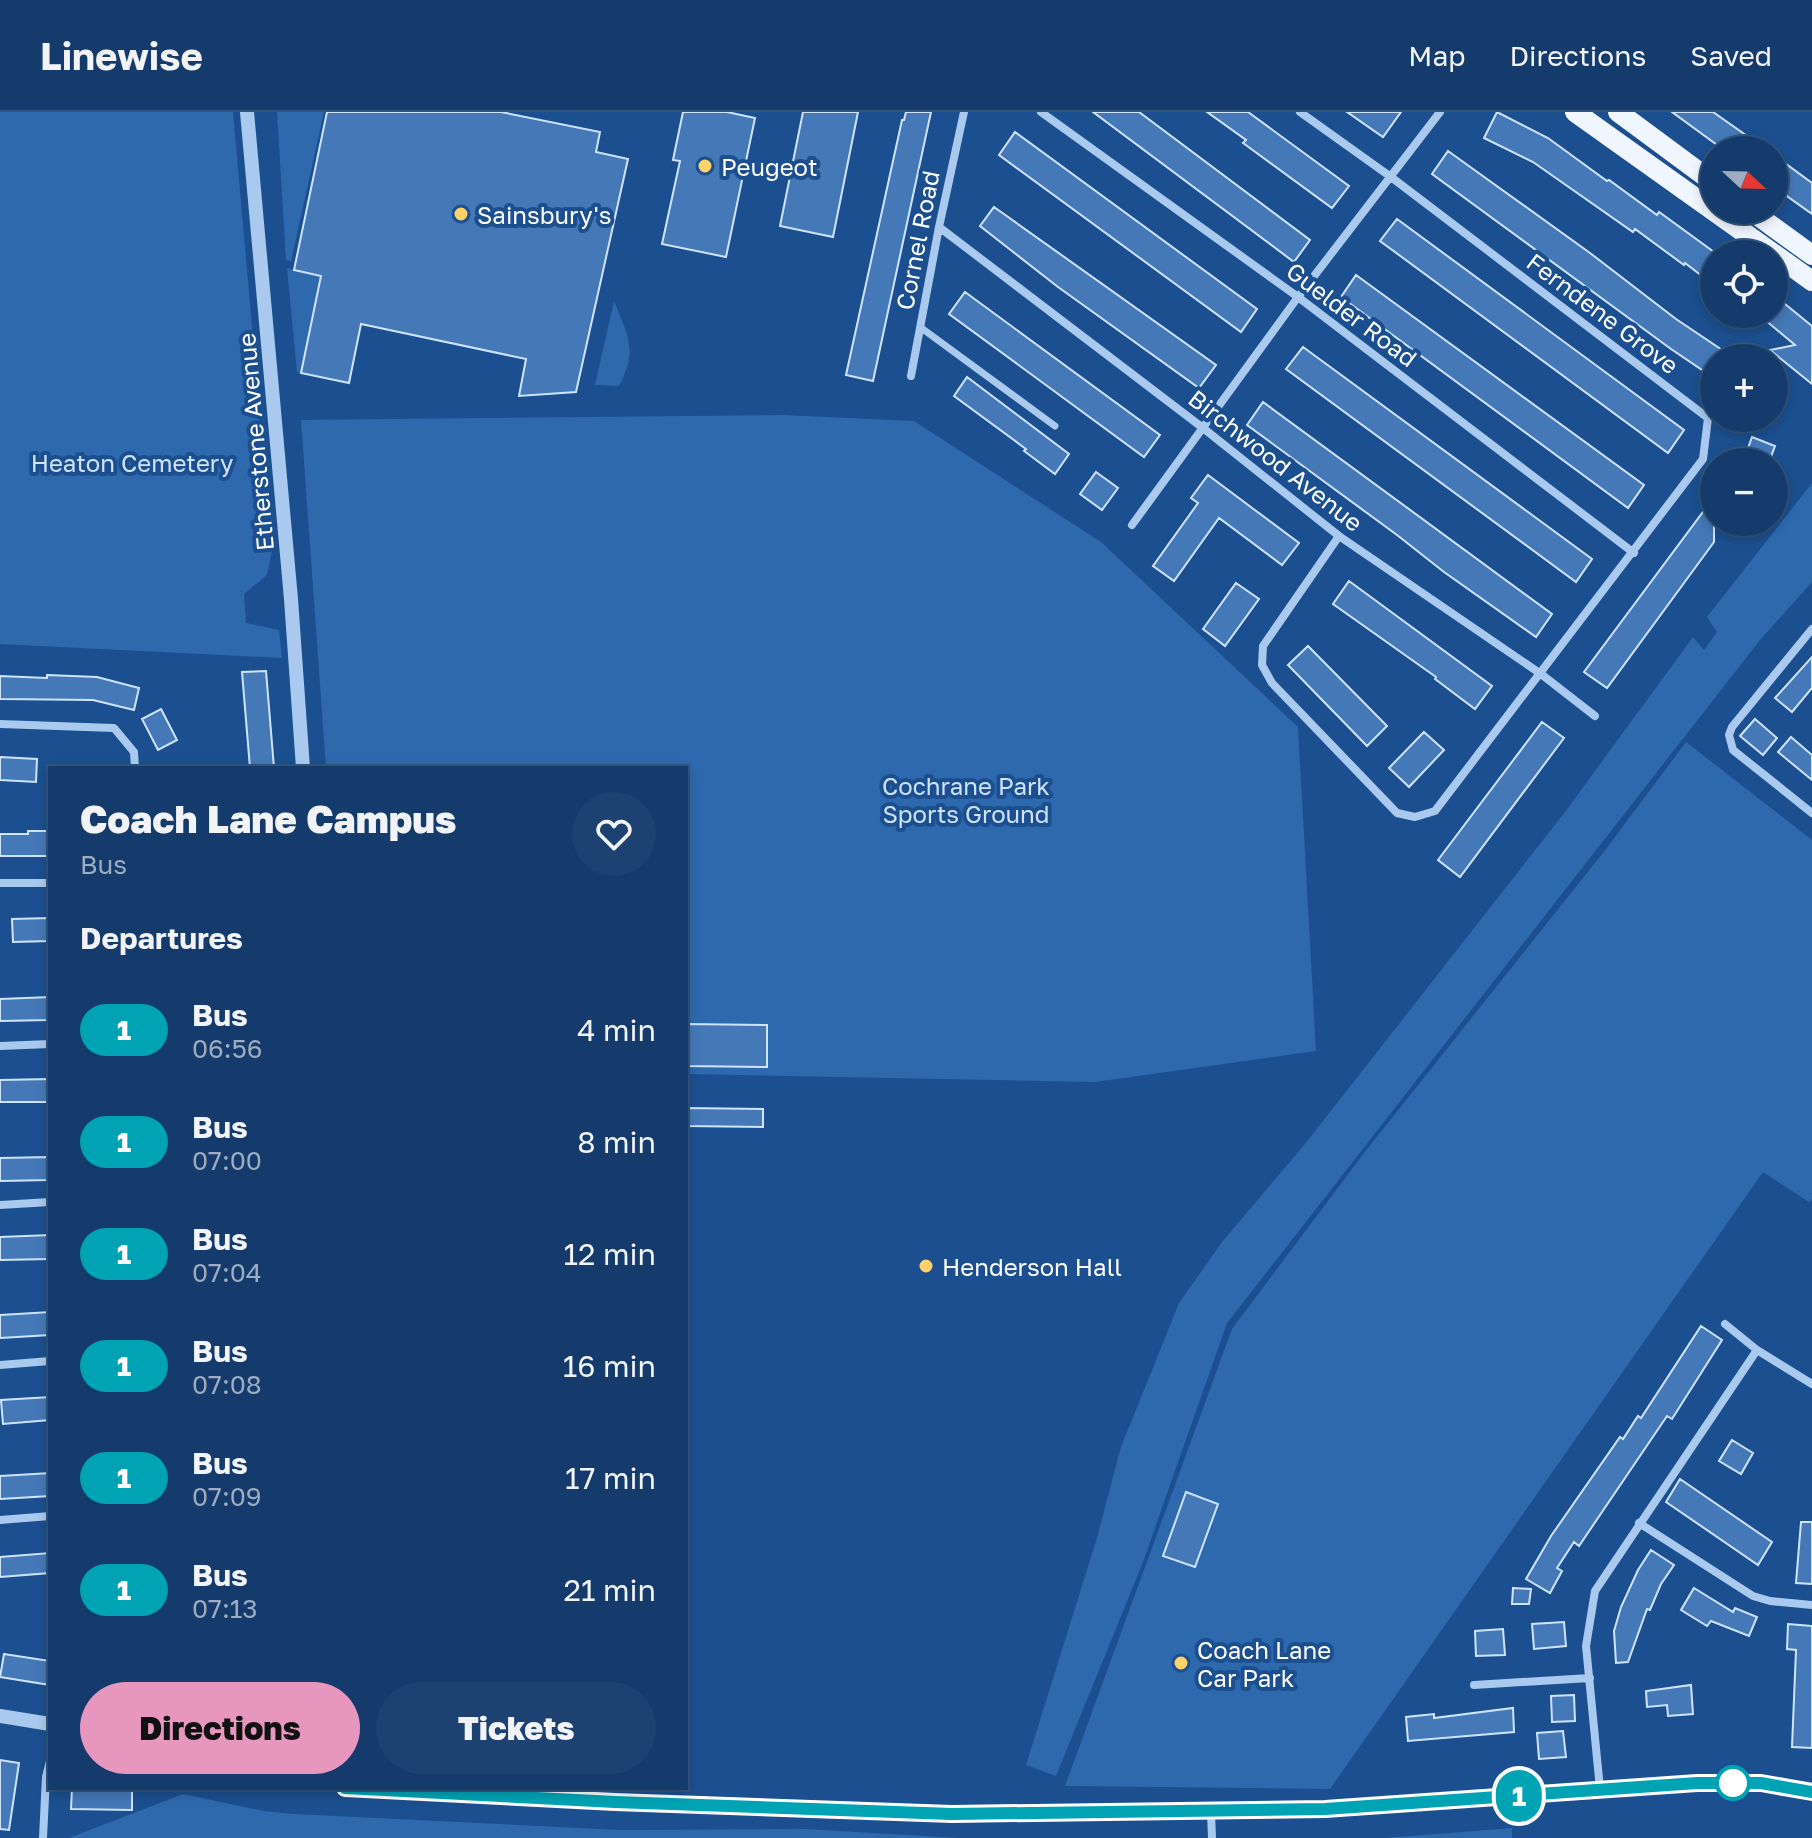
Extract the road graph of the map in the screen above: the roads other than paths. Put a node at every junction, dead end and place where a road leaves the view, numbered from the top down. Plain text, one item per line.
1 (247, 112) edge
2 (964, 112) edge
3 (1041, 112) edge
4 (1300, 112) edge
5 (1440, 112) edge
6 (1575, 112) edge
7 (1618, 112) edge
8 (1700, 173) edge
9 (1391, 177) junction
10 (1769, 224) edge
11 (939, 227) junction
12 (1812, 255) edge
13 (1812, 281) edge
14 (1298, 297) junction
15 (920, 327) junction
16 (911, 376) dead end
17 (1055, 426) dead end
18 (1203, 428) junction
19 (1132, 525) dead end
20 (1339, 536) junction
21 (1634, 553) junction
22 (1812, 629) edge
23 (1541, 674) junction
24 (1595, 716) dead end
25 (0, 724) edge
26 (135, 766) edge
27 (303, 766) edge
28 (1812, 813) edge
29 (0, 883) edge
30 (48, 883) edge
31 (48, 1044) edge
32 (0, 1046) edge
33 (48, 1202) edge
34 (0, 1205) edge
35 (1725, 1324) dead end
36 (1757, 1350) junction
37 (48, 1361) edge
38 (0, 1365) edge
39 (1812, 1384) edge
40 (48, 1516) edge
41 (0, 1520) edge
42 (1639, 1523) junction
43 (1812, 1605) edge
44 (1590, 1678) junction
45 (1474, 1685) dead end
46 (0, 1716) edge
47 (48, 1724) edge
48 (48, 1769) edge
49 (1600, 1789) junction
50 (381, 1790) edge
51 (1812, 1792) edge
52 (1211, 1812) junction
53 (43, 1838) edge
54 (1212, 1838) edge

1 - 27 street, Etherstone Avenue
2 - 11 street, Cornel Road
3 - 14 street, Guelder Road
4 - 9 street, Ferndene Grove
5 - 9 street
6 - 13 main road
7 - 8 main road
9 - 14 street
9 - 21 street, Ferndene Grove
10 - 12 main road
11 - 15 street, Cornel Road
11 - 18 street, Birchwood Avenue
14 - 18 street
14 - 21 street, Guelder Road
15 - 16 street, Cornel Road
15 - 17 street
18 - 19 street
18 - 20 street, Birchwood Avenue
20 - 23 street, Birchwood Avenue
20 - 23 street, Ferndene Grove
21 - 23 street, Ferndene Grove
22 - 28 street
23 - 24 street, Birchwood Avenue
25 - 26 street
29 - 30 street
31 - 32 street
33 - 34 street
35 - 36 street
36 - 39 street
36 - 42 street
37 - 38 street
40 - 41 street
42 - 43 street
42 - 44 street
44 - 45 street
44 - 49 street
46 - 47 street
48 - 53 street
49 - 51 street
49 - 52 street
50 - 52 street
52 - 54 street

